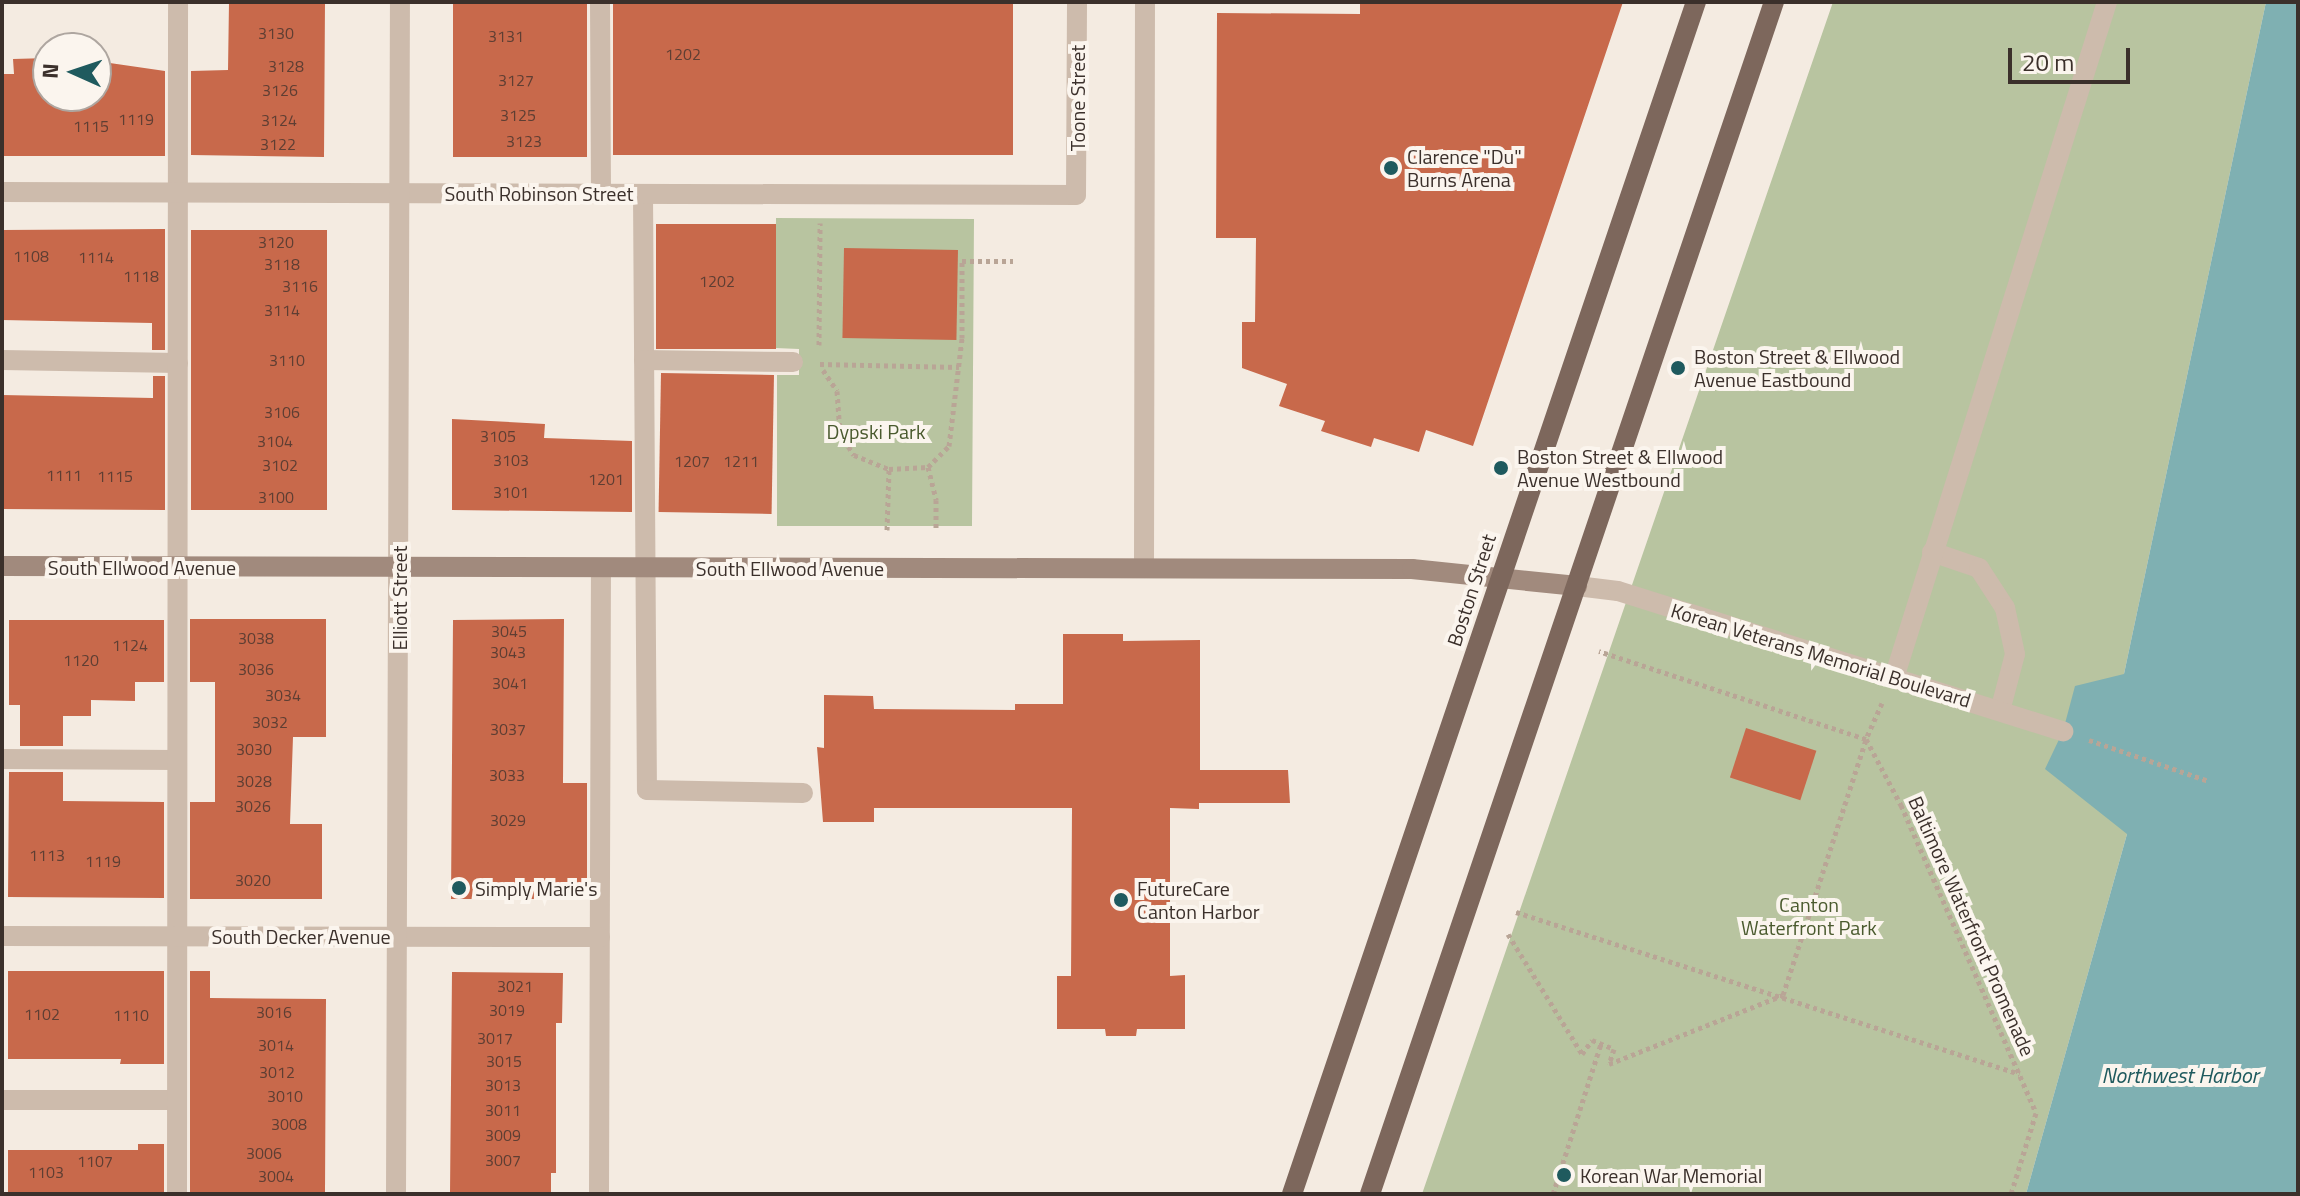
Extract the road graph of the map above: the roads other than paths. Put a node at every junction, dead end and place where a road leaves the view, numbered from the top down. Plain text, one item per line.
1 (178, 2) edge
2 (400, 2) edge
3 (600, 2) edge
4 (1077, 2) edge
5 (1145, 2) edge
6 (1696, 2) edge
7 (1774, 2) edge
8 (2107, 2) edge
9 (2, 192) edge
10 (178, 192) junction
11 (400, 193) junction
12 (601, 194) junction
13 (643, 194) junction
14 (1076, 195) joint
15 (2, 360) edge
16 (644, 360) junction
17 (793, 362) dead end
18 (178, 363) junction
19 (1932, 552) junction
20 (2, 566) edge
21 (177, 567) junction
22 (1144, 567) junction
23 (601, 568) junction
24 (645, 568) junction
25 (400, 570) junction
26 (1501, 577) junction
27 (1577, 586) junction
28 (1894, 678) junction
29 (2000, 711) junction
30 (2063, 731) road end
31 (2, 759) edge
32 (177, 760) junction
33 (803, 793) dead end
34 (2, 936) edge
35 (178, 936) junction
36 (397, 937) junction
37 (600, 937) junction
38 (2, 1100) edge
39 (177, 1100) junction
40 (177, 1194) edge
41 (396, 1194) edge
42 (599, 1194) edge
43 (1292, 1194) edge
44 (1370, 1194) edge

1 - 10 street
2 - 11 street, Elliott Street
3 - 12 street
4 - 14 street, Toone Street
5 - 22 street
6 - 26 main road, Boston Street
7 - 27 main road
8 - 19 street
9 - 10 street, South Robinson Street
10 - 11 street, South Robinson Street
10 - 18 street
11 - 12 street, South Robinson Street
11 - 25 street, Elliott Street
12 - 13 street, South Robinson Street
13 - 14 street, South Robinson Street
13 - 16 street
15 - 18 street
16 - 17 street
16 - 24 street
18 - 21 street
19 - 28 street
19 - 29 street
20 - 21 street, South Ellwood Avenue
21 - 25 street, South Ellwood Avenue
21 - 32 street
22 - 24 street, South Ellwood Avenue
22 - 26 street, South Ellwood Avenue
23 - 24 street, South Ellwood Avenue
23 - 25 street, South Ellwood Avenue
23 - 37 street
24 - 33 street
25 - 36 street, Elliott Street
26 - 27 street, South Ellwood Avenue
26 - 43 main road, Boston Street
27 - 28 street, Korean Veterans Memorial Boulevard
27 - 44 main road
28 - 29 street, Korean Veterans Memorial Boulevard
29 - 30 street, Korean Veterans Memorial Boulevard
31 - 32 street
32 - 35 street
34 - 35 street, South Decker Avenue
35 - 36 street, South Decker Avenue
35 - 39 street
36 - 37 street, South Decker Avenue
36 - 41 street, Elliott Street
37 - 42 street
38 - 39 street
39 - 40 street

